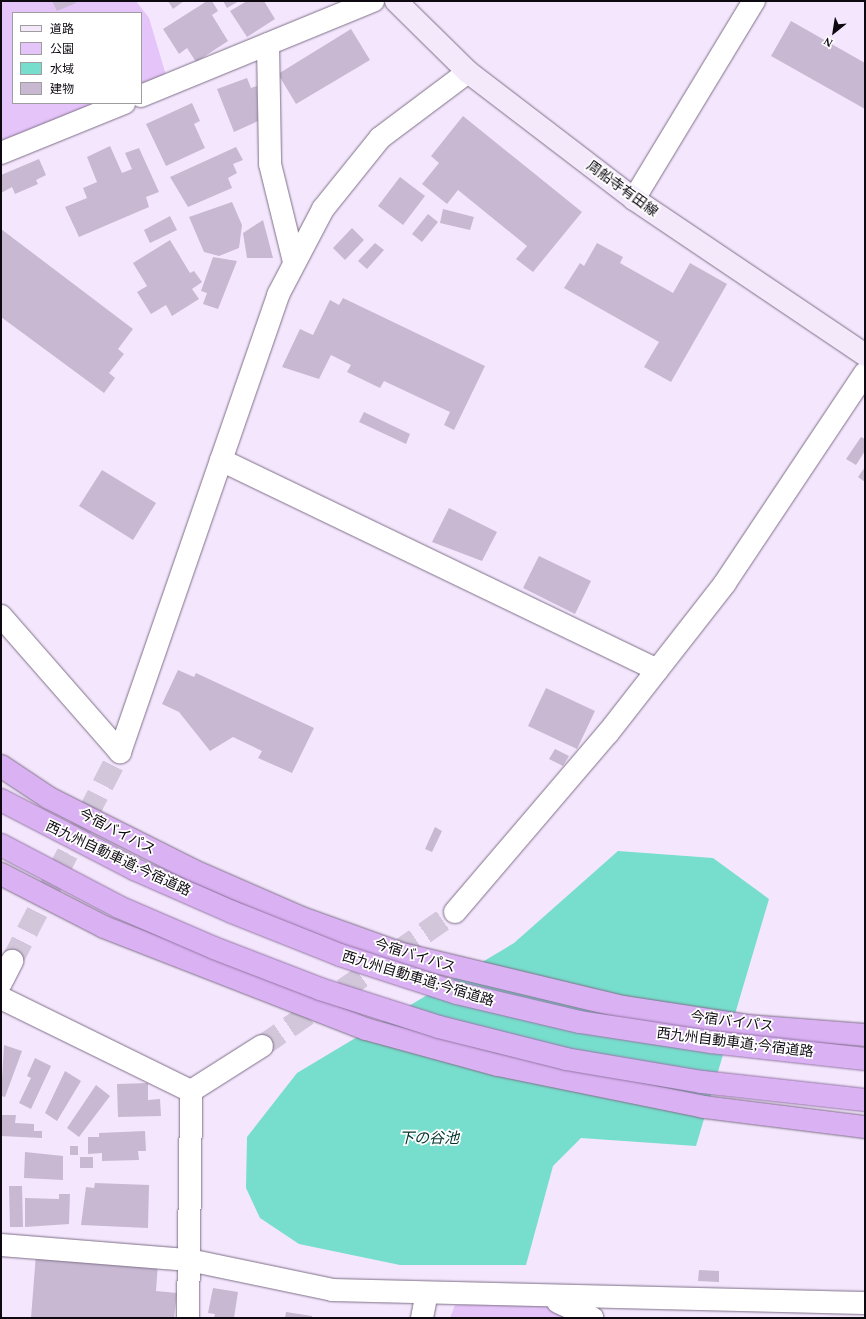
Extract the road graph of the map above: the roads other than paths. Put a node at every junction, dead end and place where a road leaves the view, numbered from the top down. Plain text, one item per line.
1 (373, 1) edge
2 (396, 1) edge
3 (754, 1) edge
4 (268, 44) junction
5 (468, 72) junction
6 (142, 96) edge
7 (122, 104) edge
8 (1, 154) edge
9 (634, 199) junction
10 (294, 262) junction
11 (865, 355) edge
12 (865, 373) edge
13 (221, 460) junction
14 (1, 616) edge
15 (657, 670) junction
16 (1, 766) edge
17 (1, 800) edge
18 (1, 845) edge
19 (1, 874) edge
20 (455, 912) tunnel mouth
21 (12, 961) tunnel mouth
22 (1, 983) edge
23 (1, 998) edge
24 (865, 1035) edge
25 (262, 1046) tunnel mouth
26 (865, 1059) edge
27 (191, 1091) junction
28 (865, 1100) edge
29 (865, 1127) edge
30 (1, 1246) edge
31 (189, 1260) junction
32 (427, 1292) junction
33 (548, 1297) junction
34 (865, 1303) edge
35 (188, 1318) edge
36 (422, 1318) edge
37 (594, 1318) edge

1 - 4 street
2 - 5 main road, 周船寺有田線
3 - 9 street
4 - 6 street
4 - 10 street
5 - 9 main road, 周船寺有田線
5 - 10 street
7 - 8 street
9 - 11 main road, 周船寺有田線
10 - 13 street
12 - 15 street
13 - 14 street
13 - 15 street
15 - 20 street
16 - 24 highway, 今宿バイパス
17 - 26 highway, 西九州自動車道;今宿道路, bridge
18 - 28 highway, bridge
19 - 29 highway
21 - 22 street
23 - 27 street
25 - 27 street
27 - 31 street
30 - 31 street
31 - 32 street
31 - 35 street
32 - 33 street
32 - 36 street
33 - 34 street
33 - 37 street

